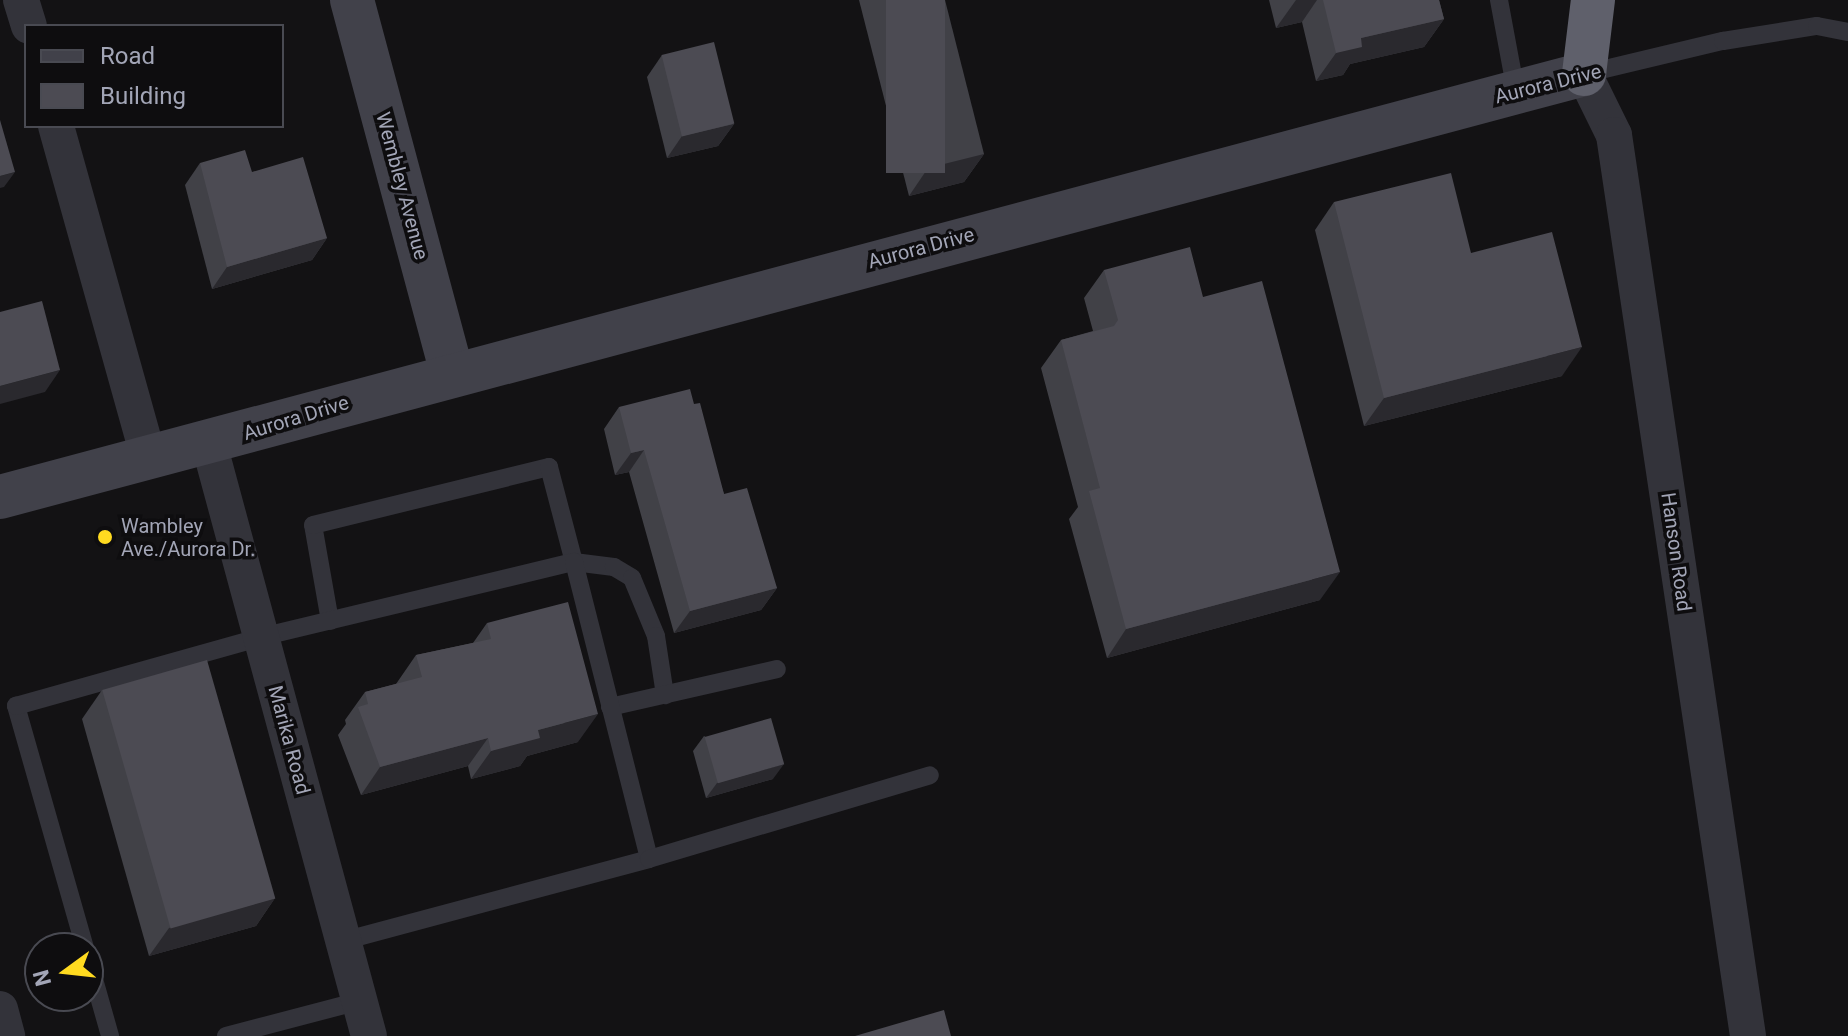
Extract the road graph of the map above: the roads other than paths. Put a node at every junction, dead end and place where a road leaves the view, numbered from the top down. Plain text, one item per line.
1 (21, 0) edge
2 (352, 0) edge
3 (1499, 0) edge
4 (1593, 0) edge
5 (28, 24) edge
6 (1848, 32) edge
7 (1584, 74) junction
8 (1516, 92) junction
9 (57, 128) edge
10 (452, 372) junction
11 (209, 444) junction
12 (148, 456) junction
13 (0, 497) edge
14 (574, 562) junction
15 (330, 621) junction
16 (261, 637) junction
17 (777, 669) dead end
18 (665, 695) junction
19 (610, 707) junction
20 (930, 775) dead end
21 (649, 859) junction
22 (80, 932) edge
23 (343, 941) junction
24 (359, 1001) junction
25 (0, 1009) edge
26 (103, 1012) edge
27 (275, 1029) edge
28 (7, 1036) edge
29 (110, 1036) edge
30 (226, 1036) edge
31 (369, 1036) edge
32 (1748, 1036) edge

1 - 5 street
2 - 10 street, Wembley Avenue
3 - 8 lane
4 - 7 highway
6 - 7 lane, Aurora Drive
7 - 8 street, Aurora Drive
7 - 32 street, Hanson Road
8 - 10 street, Aurora Drive
9 - 12 street
10 - 11 street, Aurora Drive
11 - 12 street, Aurora Drive
11 - 16 street, Marika Road
12 - 13 street, Aurora Drive
14 - 15 lane
14 - 15 lane
14 - 18 lane
14 - 19 lane
15 - 16 lane
16 - 22 lane
16 - 23 street, Marika Road
17 - 18 lane
18 - 19 lane
19 - 21 lane
20 - 21 lane
21 - 23 lane
23 - 24 street, Marika Road
24 - 27 lane
24 - 31 street, Marika Road
25 - 28 street
26 - 29 lane
27 - 30 lane

